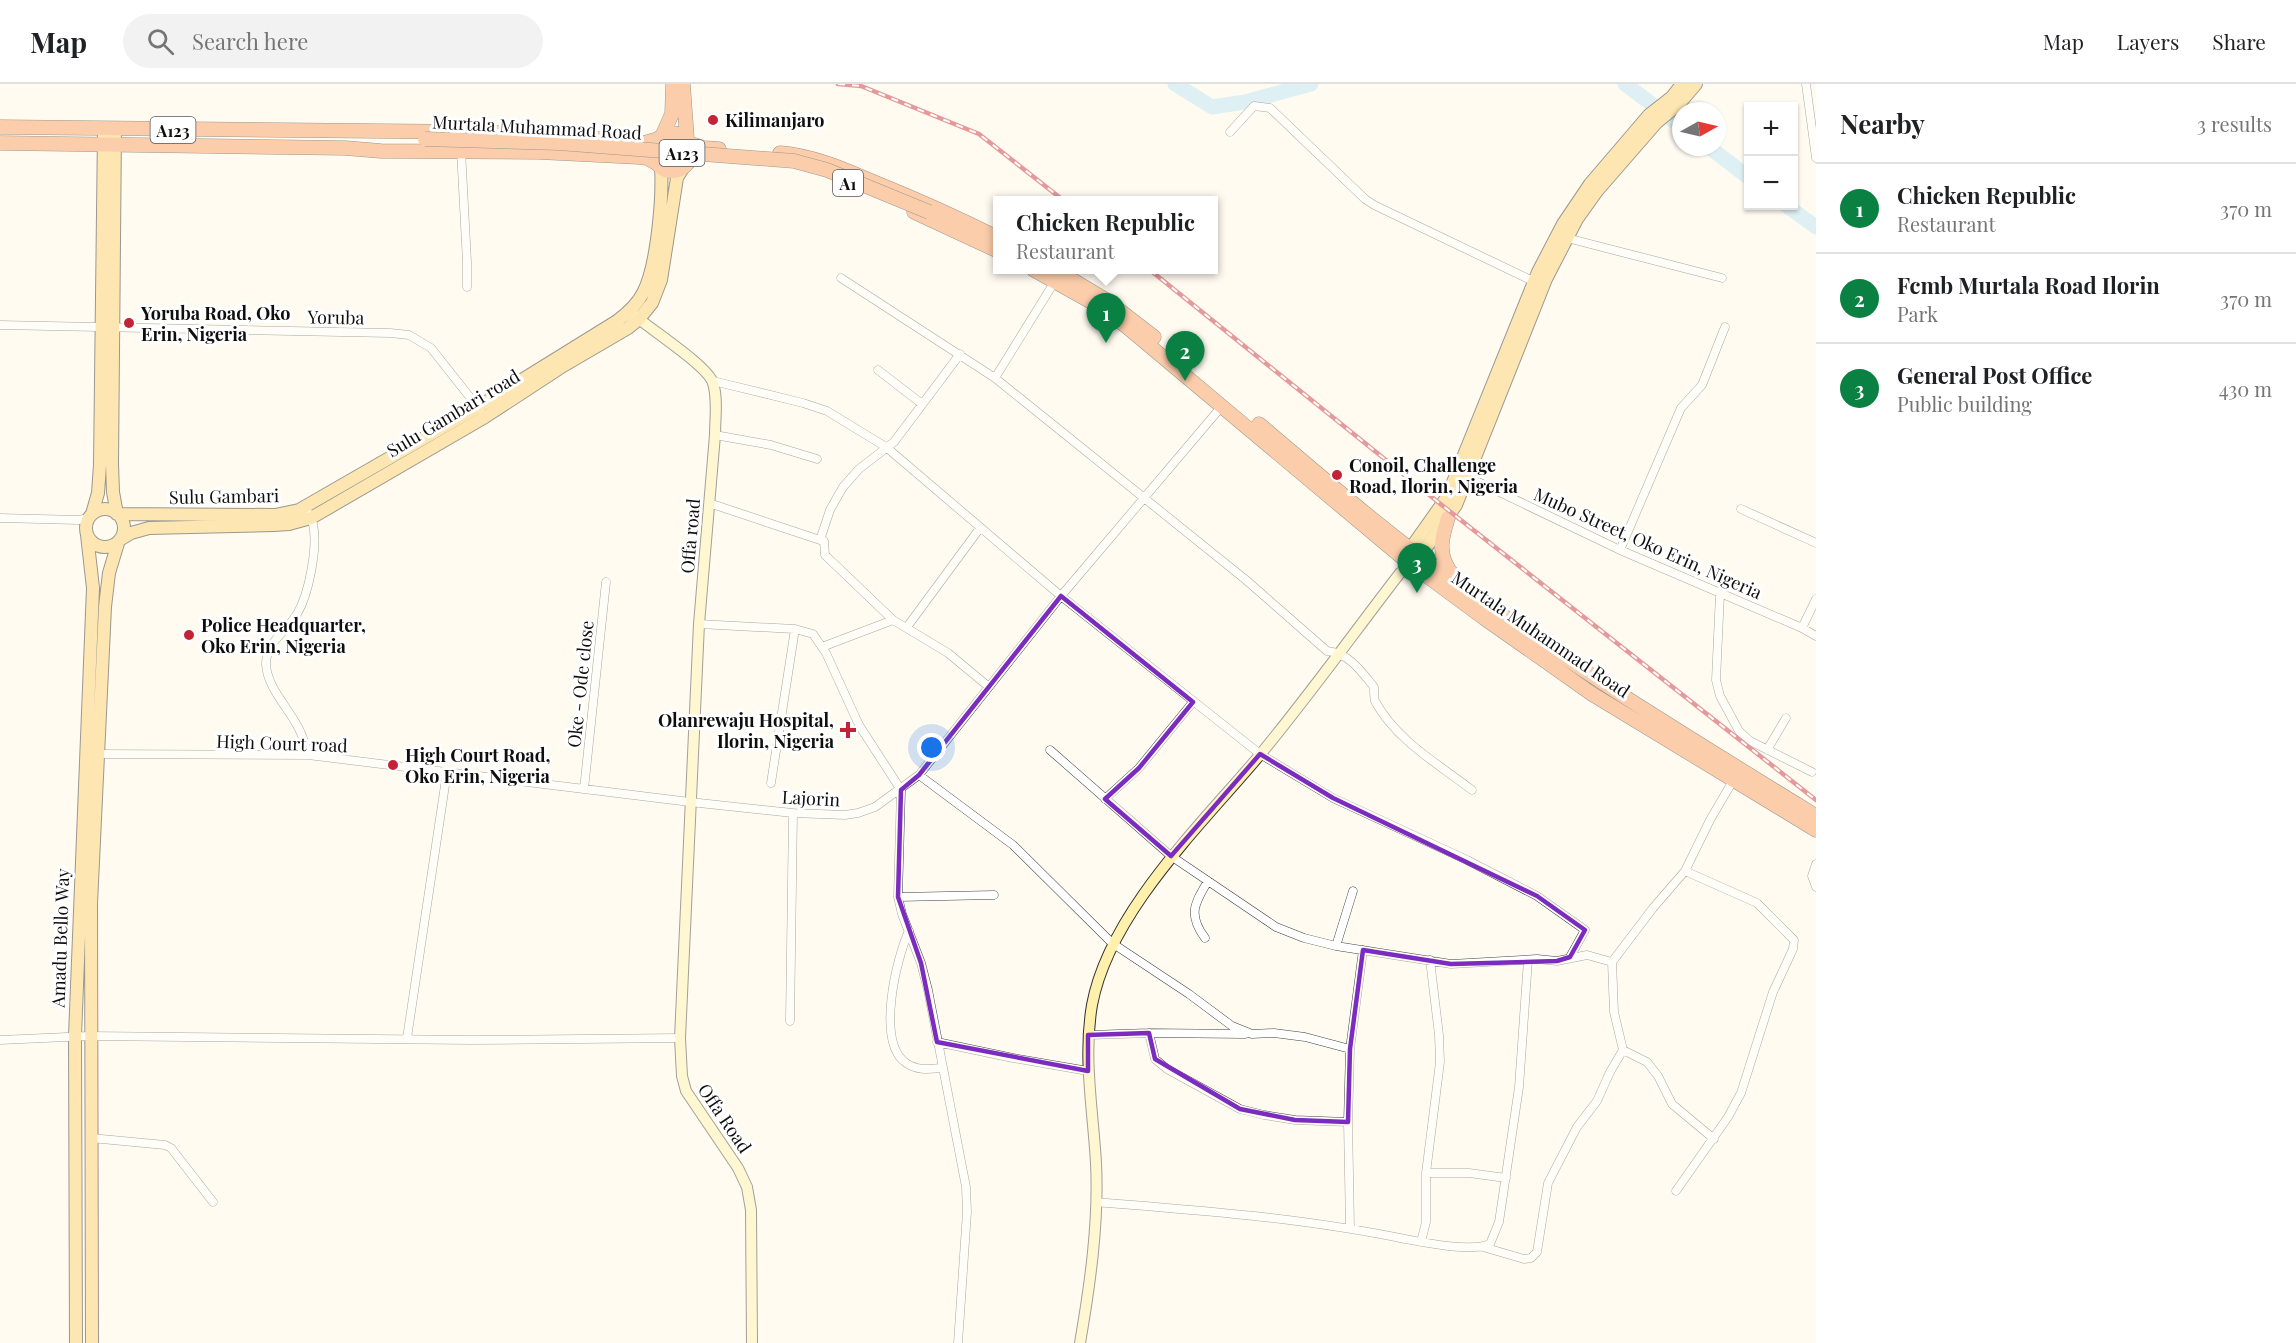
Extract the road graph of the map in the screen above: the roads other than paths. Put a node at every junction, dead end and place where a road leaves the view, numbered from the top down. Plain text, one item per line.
1 (673, 84) edge
2 (683, 84) edge
3 (1682, 84) edge
4 (1696, 84) edge
5 (1806, 84) edge
6 (1675, 101) junction
7 (1653, 118) junction
8 (0, 127) edge
9 (110, 129) junction
10 (346, 132) junction
11 (1230, 132) dead end
12 (660, 137) junction
13 (688, 141) junction
14 (426, 142) junction
15 (0, 143) edge
16 (109, 144) junction
17 (345, 148) junction
18 (461, 150) junction
19 (1816, 158) edge
20 (686, 165) junction
21 (659, 166) junction
22 (928, 214) junction
23 (993, 237) edge
24 (993, 238) edge
25 (1567, 238) junction
26 (993, 248) edge
27 (993, 249) edge
28 (1055, 275) edge
29 (841, 278) dead end
30 (1722, 278) dead end
31 (1534, 282) junction
32 (467, 287) dead end
33 (634, 315) junction
34 (0, 325) edge
35 (106, 327) junction
36 (1725, 327) dead end
37 (960, 354) junction
38 (878, 370) dead end
39 (995, 378) junction
40 (713, 381) junction
41 (922, 404) junction
42 (1222, 405) junction
43 (482, 412) junction
44 (715, 435) junction
45 (886, 447) junction
46 (817, 459) dead end
47 (1468, 477) junction
48 (1143, 498) junction
49 (709, 503) junction
50 (1742, 509) dead end
51 (308, 513) junction
52 (117, 514) junction
53 (90, 516) junction
54 (0, 518) edge
55 (1448, 518) junction
56 (72, 519) junction
57 (980, 528) junction
58 (86, 533) junction
59 (820, 540) junction
60 (119, 541) junction
61 (1816, 543) edge
62 (1620, 550) junction
63 (1412, 557) junction
64 (606, 582) dead end
65 (1467, 590) junction
66 (1720, 594) junction
67 (1061, 596) junction
68 (1816, 600) edge
69 (893, 620) junction
70 (699, 624) junction
71 (907, 627) junction
72 (1802, 628) junction
73 (795, 629) junction
74 (1816, 636) edge
75 (822, 647) junction
76 (1339, 652) junction
77 (989, 687) junction
78 (1193, 702) junction
79 (1786, 718) dead end
80 (1050, 750) dead end
81 (1767, 750) junction
82 (91, 754) junction
83 (1260, 754) junction
84 (308, 755) junction
85 (447, 772) junction
86 (1812, 772) dead end
87 (919, 775) junction
88 (1734, 779) junction
89 (771, 783) dead end
90 (584, 789) junction
91 (901, 790) junction
92 (1472, 790) dead end
93 (1105, 799) junction
94 (690, 802) junction
95 (793, 813) junction
96 (1816, 816) edge
97 (1816, 831) edge
98 (1171, 856) junction
99 (1816, 864) edge
100 (1685, 871) junction
101 (1208, 881) junction
102 (1816, 887) edge
103 (1353, 891) dead end
104 (994, 895) dead end
105 (898, 897) junction
106 (909, 931) junction
107 (1205, 938) dead end
108 (1112, 943) junction
109 (1336, 946) junction
110 (1363, 950) junction
111 (1570, 957) junction
112 (1430, 960) junction
113 (1528, 960) junction
114 (1612, 962) junction
115 (790, 1021) dead end
116 (1149, 1033) junction
117 (1252, 1034) junction
118 (1089, 1035) junction
119 (75, 1036) junction
120 (90, 1036) junction
121 (407, 1038) junction
122 (680, 1038) junction
123 (0, 1040) edge
124 (938, 1042) junction
125 (1350, 1049) junction
126 (1623, 1050) junction
127 (942, 1068) junction
128 (1088, 1071) junction
129 (1347, 1122) junction
130 (91, 1138) junction
131 (1714, 1139) junction
132 (1426, 1173) junction
133 (1506, 1178) junction
134 (1676, 1191) dead end
135 (213, 1202) dead end
136 (1096, 1202) junction
137 (1350, 1227) junction
138 (1421, 1242) junction
139 (1483, 1247) junction
140 (76, 1343) edge
141 (92, 1343) edge
142 (752, 1343) edge
143 (958, 1343) edge
144 (1080, 1343) edge

1 - 12 highway
2 - 13 highway
3 - 6 main road
4 - 6 main road
5 - 19 street
6 - 7 main road
7 - 25 main road
7 - 31 main road
8 - 9 highway, Murtala Muhammad Road / A123
9 - 10 highway, Murtala Muhammad Road / A123
9 - 16 main road
10 - 12 highway, Murtala Muhammad Road / A123
10 - 14 highway, Murtala Muhammad Road / A123
11 - 31 street
12 - 13 highway, A1
12 - 21 highway
13 - 20 highway
13 - 23 highway, Murtala Muhammad Road / A1
14 - 17 highway, Murtala Muhammad Road / A123
14 - 22 highway, Murtala Muhammad Road / A123, bridge
15 - 16 highway, Murtala Muhammad Road / A123
16 - 17 highway, Murtala Muhammad Road / A123
16 - 35 main road
17 - 18 highway, Murtala Muhammad Road / A123
18 - 21 highway, Murtala Muhammad Road / A123
18 - 32 street
20 - 21 highway, A1
20 - 27 highway, A1
20 - 33 main road, Sulu Gambari road
21 - 33 main road
22 - 24 highway, Murtala Muhammad Road / A123
22 - 26 highway, A123
25 - 30 street
25 - 47 main road
28 - 39 street
28 - 42 highway, Murtala Muhammad Road
28 - 63 highway, Murtala Muhammad Road
29 - 37 street
31 - 63 main road
33 - 40 street
33 - 43 main road, Sulu Gambari road
34 - 35 street, Yoruba
35 - 43 street, Yoruba
35 - 52 main road
35 - 53 main road
36 - 62 street
37 - 39 street
37 - 41 street
38 - 41 street
39 - 48 street
40 - 44 street, Offa road
40 - 45 street
41 - 45 street
42 - 48 street, Lajorin
42 - 63 highway, Murtala Muhammad Road
43 - 51 main road, Sulu Gambari road
44 - 46 street
44 - 49 street, Offa road
45 - 57 street
45 - 59 street
47 - 55 main road
47 - 62 street, Mubo Street, Oko Erin, Nigeria
48 - 67 street, Lajorin
48 - 76 street
49 - 59 street
49 - 70 street, Offa road
50 - 61 street
51 - 52 main road, Sulu Gambari
51 - 60 main road, Sulu Gambari road
51 - 84 street
52 - 53 main road
52 - 60 main road
53 - 56 street
53 - 58 main road
54 - 56 street
55 - 63 main road
55 - 65 highway
56 - 58 street
57 - 67 street
57 - 71 street
58 - 60 main road
58 - 82 main road, Amadu Bello Way
59 - 69 street
60 - 82 main road, Amadu Bello Way
62 - 66 street, Mubo Street, Oko Erin, Nigeria
63 - 65 highway, Murtala Muhammad Road
63 - 76 street
63 - 88 highway, Murtala Muhammad Road
64 - 90 street, Oke - Ode close
65 - 96 highway, Murtala Muhammad Road
66 - 72 street, Mubo Street, Oko Erin, Nigeria
66 - 81 street
67 - 77 street, Lajorin
67 - 78 street
68 - 72 street
69 - 71 street
69 - 75 street
70 - 73 street
70 - 94 street, Offa road
71 - 77 street
72 - 74 street, Mubo Street, Oko Erin, Nigeria
73 - 75 street
73 - 89 street
75 - 91 street
76 - 83 street
76 - 92 street
77 - 87 street, Lajorin
78 - 83 street
78 - 93 street
79 - 81 street
80 - 93 street
81 - 86 street
82 - 84 street, High Court road
82 - 119 main road, Amadu Bello Way
82 - 120 main road, Amadu Bello Way
83 - 98 street
83 - 111 street
84 - 85 street, High Court road
85 - 90 street, High Court road
85 - 121 street
87 - 91 street, Lajorin
87 - 108 street
88 - 97 highway, Murtala Muhammad Road
88 - 100 street
90 - 94 street, High Court road
91 - 95 street, Lajorin
91 - 105 street
93 - 98 street
94 - 95 street, Lajorin
94 - 122 street, Offa Road
95 - 115 street
98 - 101 street
98 - 108 street
99 - 102 street
100 - 114 street
100 - 131 street
101 - 107 street
101 - 109 street
103 - 109 street
104 - 105 street
105 - 106 street
106 - 124 street
106 - 127 street
108 - 117 street
108 - 118 street
109 - 110 street
110 - 112 street
110 - 125 street
111 - 113 street
111 - 114 street
112 - 113 street
112 - 132 street
113 - 133 street
114 - 126 street
116 - 117 street
116 - 118 street
116 - 129 street
117 - 125 street
118 - 128 street
119 - 120 street
119 - 123 street
119 - 140 main road, Amadu Bello Way
120 - 121 street
120 - 130 main road, Amadu Bello Way
121 - 122 street
122 - 142 street, Offa Road
124 - 127 street
124 - 128 street
125 - 129 street
126 - 131 street
126 - 139 street
127 - 143 street
128 - 136 street
129 - 137 street
130 - 135 street
130 - 141 main road, Amadu Bello Way
131 - 134 street
132 - 133 street
132 - 138 street
133 - 139 street
136 - 137 street
136 - 144 street
137 - 138 street
138 - 139 street

